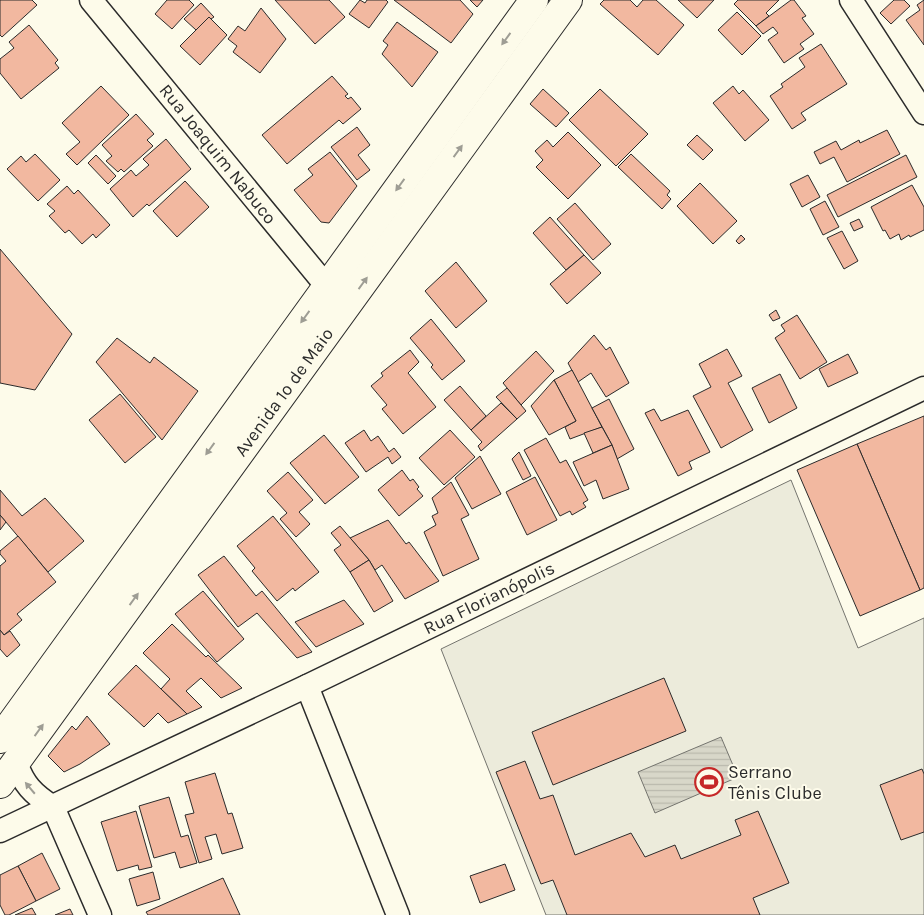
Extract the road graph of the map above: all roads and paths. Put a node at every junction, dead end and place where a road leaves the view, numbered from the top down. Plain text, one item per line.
1 (91, 0) edge
2 (534, 0) edge
3 (568, 0) edge
4 (851, 0) edge
5 (924, 113) edge
6 (327, 287) junction
7 (345, 308) junction
8 (924, 388) edge
9 (307, 686) junction
10 (0, 739) edge
11 (16, 762) junction
12 (0, 784) edge
13 (53, 807) junction
14 (0, 832) edge
15 (100, 915) edge
16 (398, 915) edge

1 - 6 street, Rua Joaquim Nabuco
2 -> 6 main road, Avenida 1º de Maio
7 -> 3 main road, Avenida 1º de Maio
4 - 5 street
6 - 7 street, Rua Joaquim Nabuco
6 -> 10 main road, Avenida 1º de Maio
11 -> 7 main road, Avenida 1º de Maio
8 - 9 street, Rua Florianópolis
9 - 13 street, Rua Florianópolis
9 - 16 street
11 - 12 main road, Avenida 1º de Maio
13 -> 11 street
13 - 14 street, Rua Florianópolis
13 - 15 street

